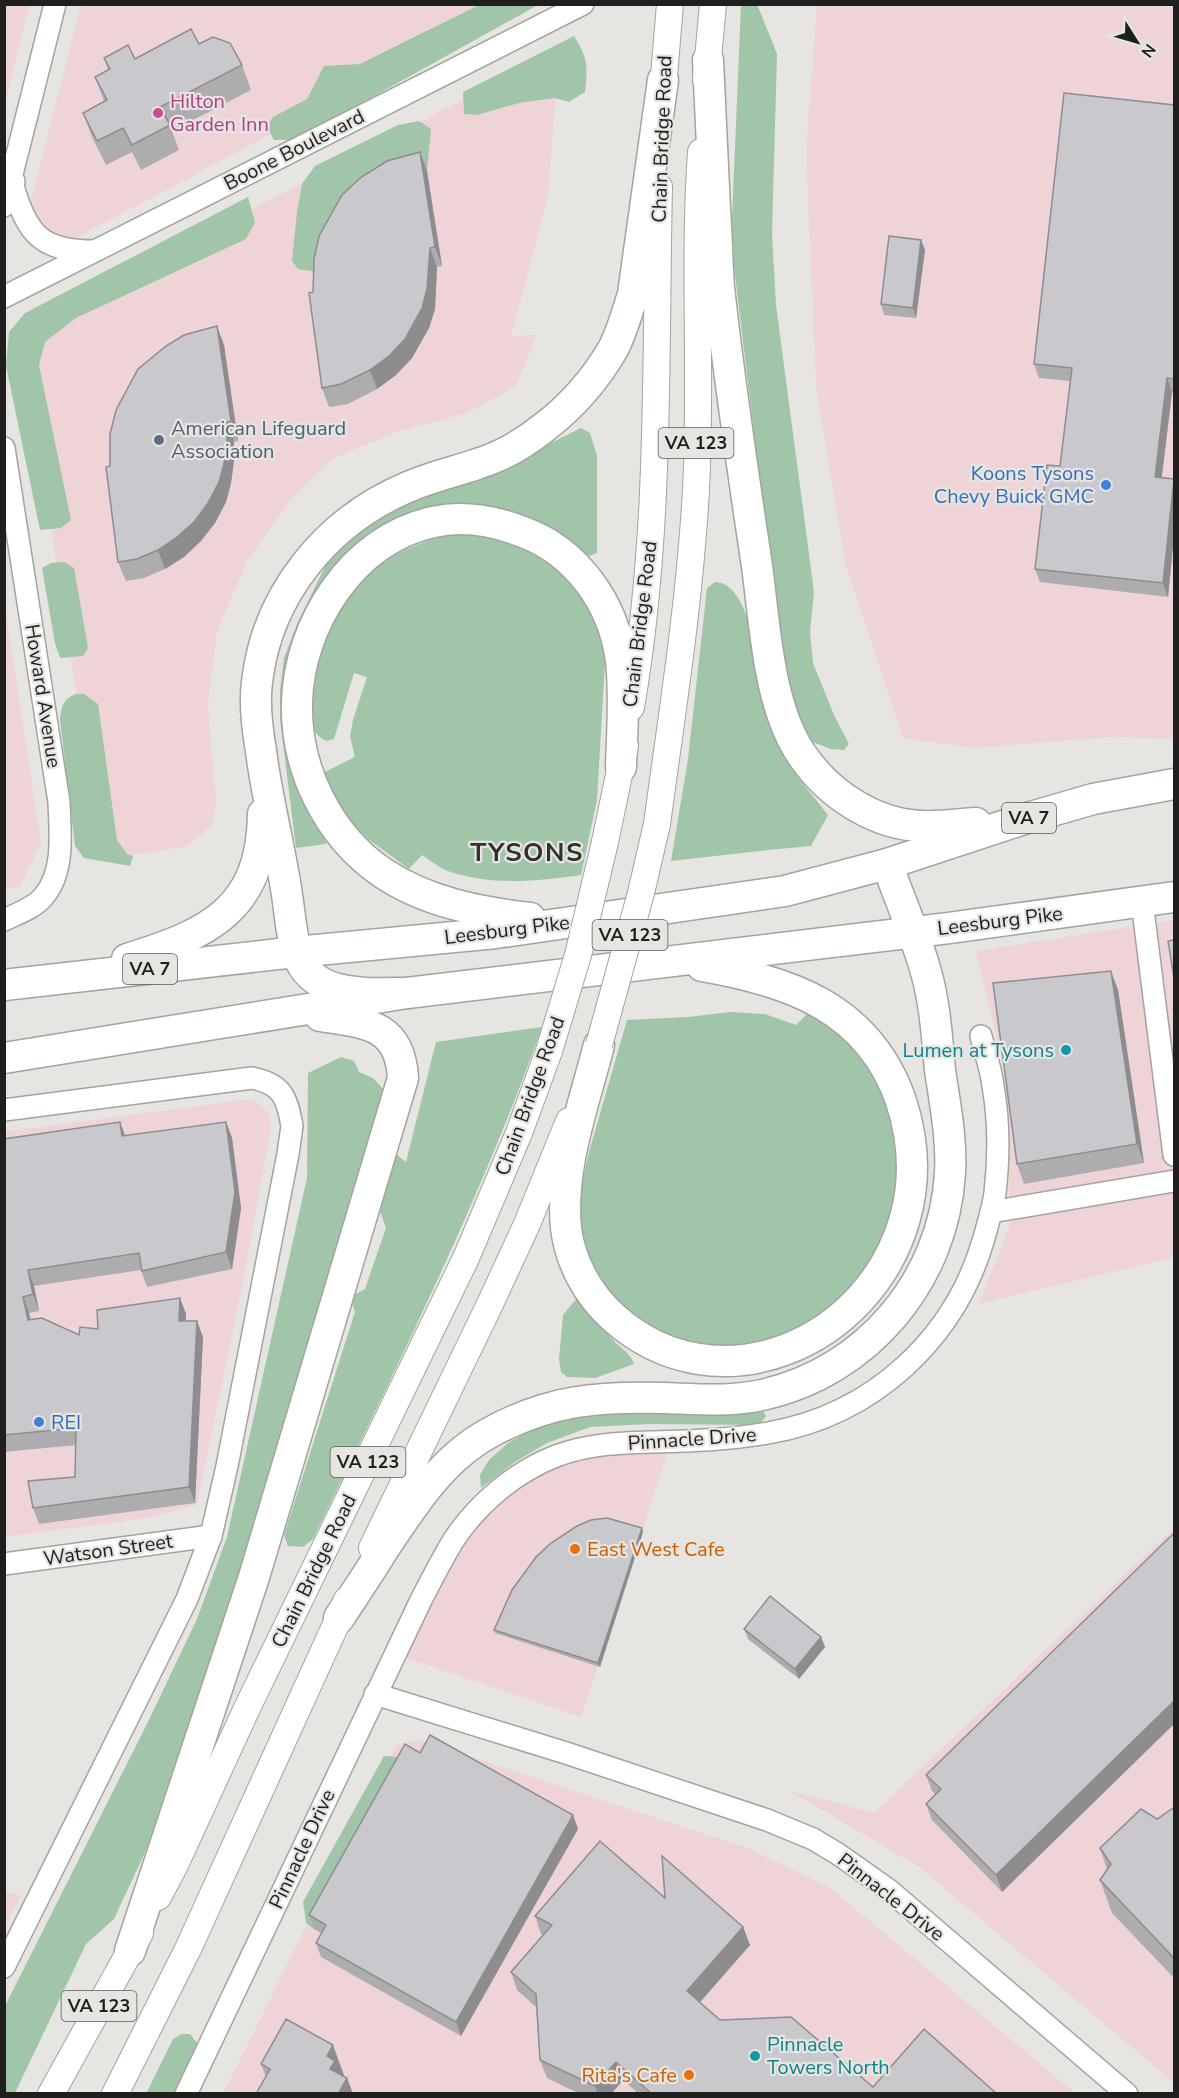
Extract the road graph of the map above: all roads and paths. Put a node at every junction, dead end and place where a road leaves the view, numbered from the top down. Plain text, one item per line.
1 (56, 4) edge
2 (583, 4) edge
3 (670, 4) edge
4 (713, 4) edge
5 (708, 60) junction
6 (663, 80) junction
7 (14, 168) junction
8 (4, 206) edge
9 (95, 252) junction
10 (4, 297) edge
11 (4, 448) edge
12 (621, 767) junction
13 (264, 775) junction
14 (1174, 784) edge
15 (1024, 819) junction
16 (887, 864) junction
17 (1174, 897) edge
18 (1142, 902) junction
19 (4, 920) edge
20 (568, 923) junction
21 (912, 932) junction
22 (296, 952) junction
23 (666, 962) junction
24 (67, 977) junction
25 (4, 985) edge
26 (407, 993) junction
27 (290, 1011) junction
28 (981, 1036) dead end
29 (599, 1046) junction
30 (7, 1058) edge
31 (4, 1110) edge
32 (1174, 1155) edge
33 (1174, 1181) edge
34 (991, 1212) junction
35 (211, 1536) junction
36 (4, 1564) edge
37 (339, 1618) junction
38 (375, 1694) junction
39 (130, 1951) junction
40 (4, 1967) edge
41 (51, 2094) edge
42 (115, 2094) edge
43 (186, 2094) edge
44 (1126, 2094) edge

1 - 7 street
2 - 9 street, Boone Boulevard
3 - 6 main road, Chain Bridge Road / VA 123
4 - 5 main road, Chain Bridge Road / VA 123
5 - 15 highway
5 - 29 main road, Chain Bridge Road / VA 123, bridge
6 - 12 main road, Chain Bridge Road / VA 123
6 - 13 highway
7 - 8 street
7 - 9 street
9 - 10 street, Boone Boulevard
11 - 19 street, Howard Avenue
12 - 20 highway
12 - 39 main road, Chain Bridge Road / VA 123, bridge
13 - 22 highway
13 - 24 highway
14 - 15 highway, Leesburg Pike / VA 7
15 - 16 highway, Leesburg Pike / VA 7
16 - 20 highway, Leesburg Pike / VA 7
16 - 21 highway
17 - 18 highway, Leesburg Pike
18 - 21 highway, Leesburg Pike
18 - 32 street
20 - 22 highway, Leesburg Pike / VA 7
21 - 23 highway, Leesburg Pike
21 - 37 highway
22 - 24 highway, Leesburg Pike / VA 7
22 - 26 highway
23 - 26 highway, Leesburg Pike
23 - 29 highway
24 - 25 highway, Leesburg Pike / VA 7
26 - 27 highway, Leesburg Pike
27 - 30 highway, Leesburg Pike
27 - 39 highway
28 - 34 street, Pinnacle Drive
29 - 37 main road, Chain Bridge Road / VA 123
31 - 35 street
33 - 34 street
34 - 38 street, Pinnacle Drive
35 - 36 street, Watson Street
35 - 40 street
37 - 42 main road, Chain Bridge Road / VA 123
38 - 43 street, Pinnacle Drive
38 - 44 street, Pinnacle Drive
39 - 41 main road, Chain Bridge Road / VA 123

